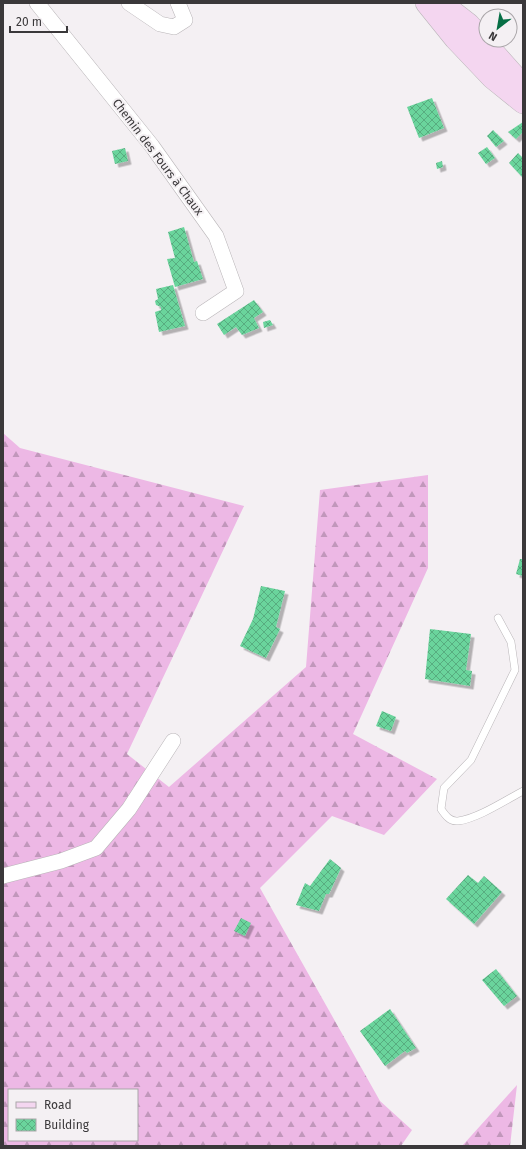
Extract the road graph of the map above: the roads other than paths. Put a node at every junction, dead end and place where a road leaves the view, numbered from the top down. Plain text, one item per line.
1 (37, 3) edge
2 (129, 3) edge
3 (178, 3) edge
4 (426, 3) edge
5 (442, 3) edge
6 (523, 85) edge
7 (523, 103) edge
8 (203, 313) dead end
9 (498, 618) dead end
10 (172, 741) dead end
11 (523, 791) edge
12 (3, 876) edge

1 - 8 street, Chemin des Fours à Chaux
2 - 3 street
4 - 7 main road
5 - 6 main road
9 - 11 lane
10 - 12 street

